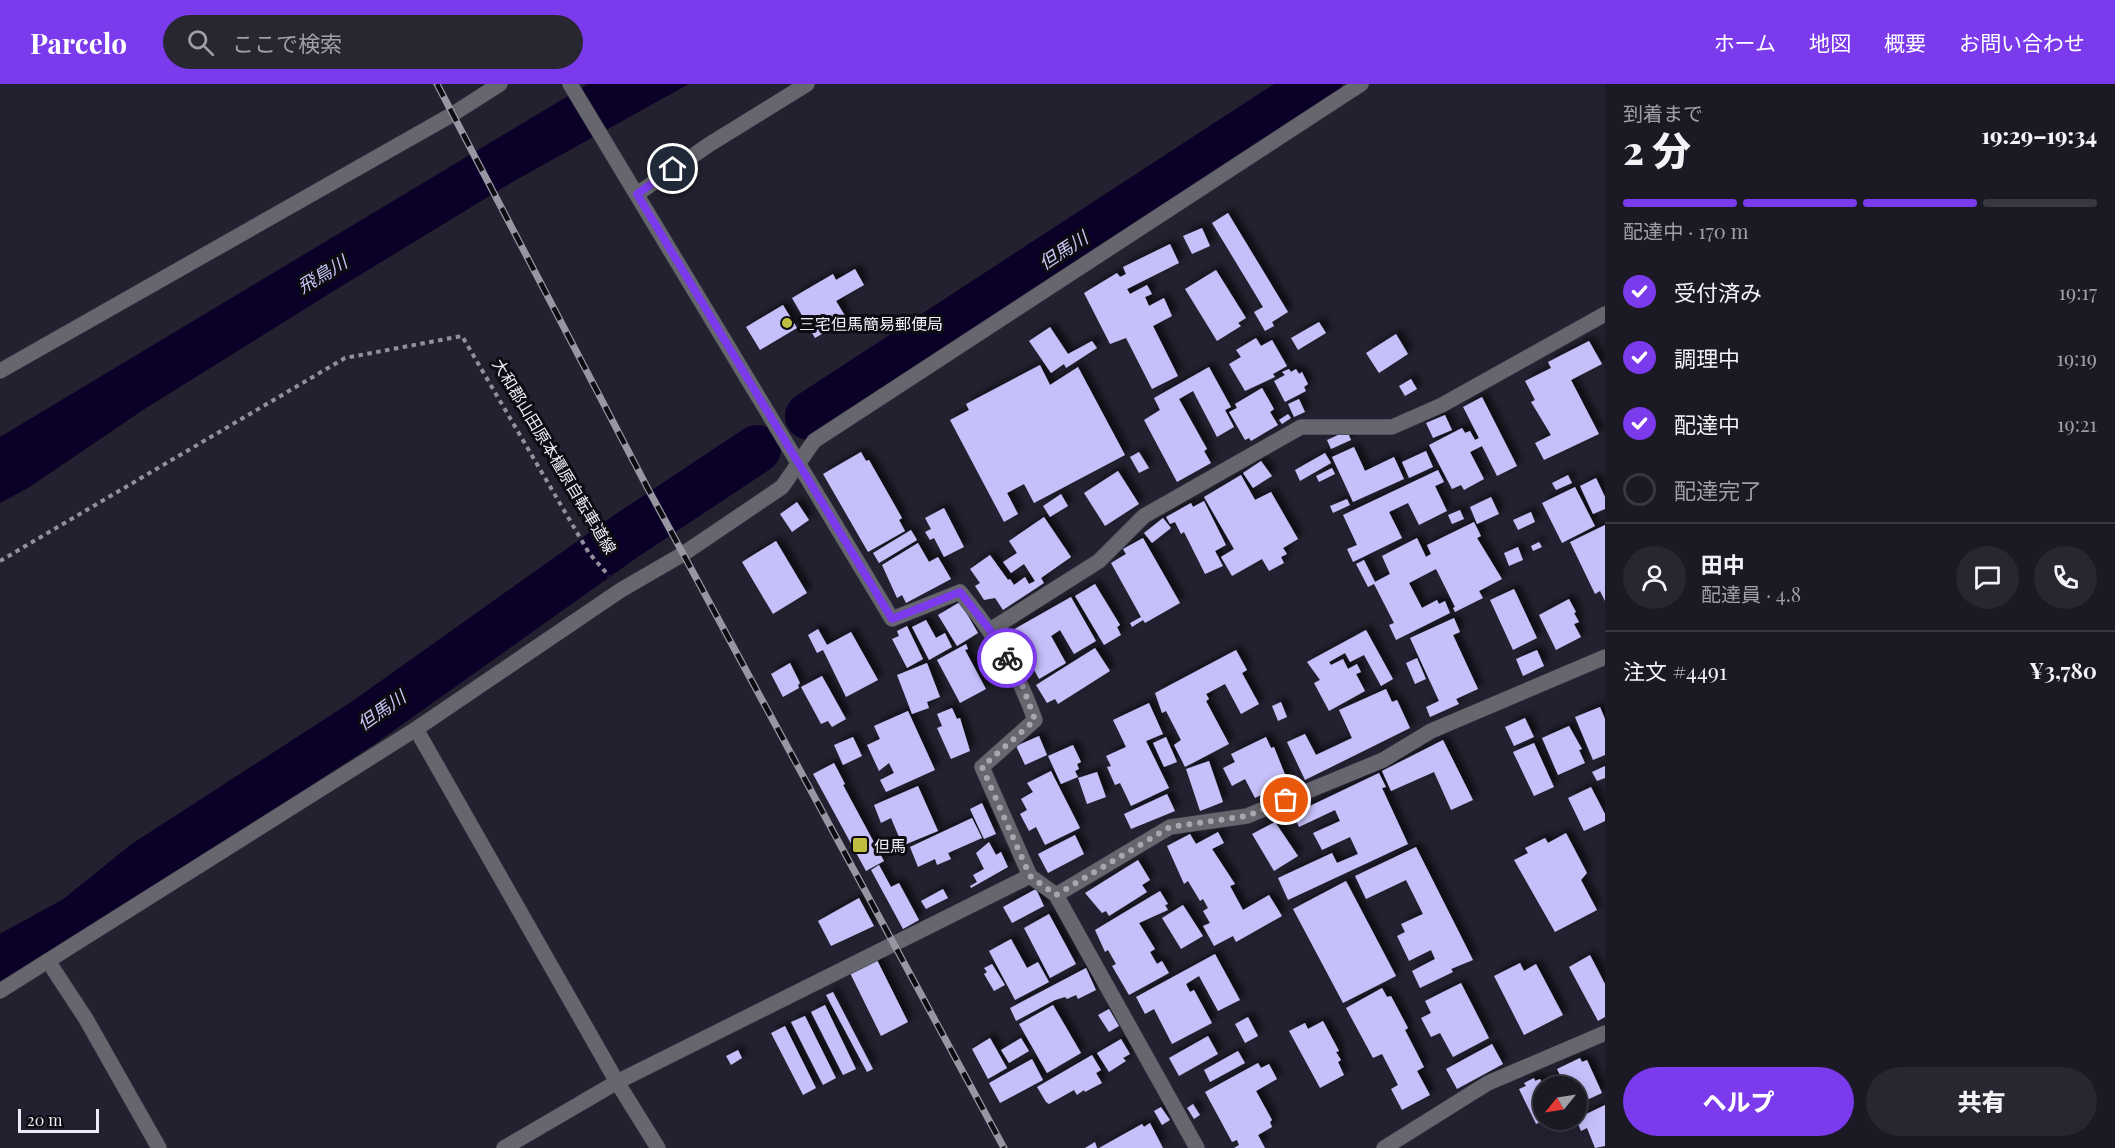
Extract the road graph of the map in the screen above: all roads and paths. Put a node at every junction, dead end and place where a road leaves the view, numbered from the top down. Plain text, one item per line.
1 (500, 84) edge
2 (570, 84) edge
3 (807, 84) edge
4 (1361, 84) edge
5 (637, 194) junction
6 (1605, 314) edge
7 (0, 371) edge
8 (798, 461) junction
9 (0, 561) edge
10 (621, 590) junction
11 (990, 630) junction
12 (1605, 657) edge
13 (416, 729) junction
14 (1030, 876) junction
15 (1056, 895) junction
16 (48, 961) junction
17 (0, 992) edge
18 (1605, 1033) edge
19 (617, 1082) junction
20 (159, 1148) edge
21 (504, 1148) edge
22 (658, 1148) edge
23 (1197, 1148) edge
24 (1384, 1148) edge

1 - 7 street
2 - 5 street
3 - 5 street
4 - 8 street
5 - 8 street
6 - 11 street
8 - 10 street
8 - 11 street
9 - 10 path, 大和郡山田原本橿原自転車道線
10 - 13 street
11 - 14 street
12 - 15 street
13 - 16 street
13 - 19 street
14 - 15 street
14 - 19 street
15 - 23 street
16 - 17 street
16 - 20 street
18 - 24 street
19 - 21 street
19 - 22 street

